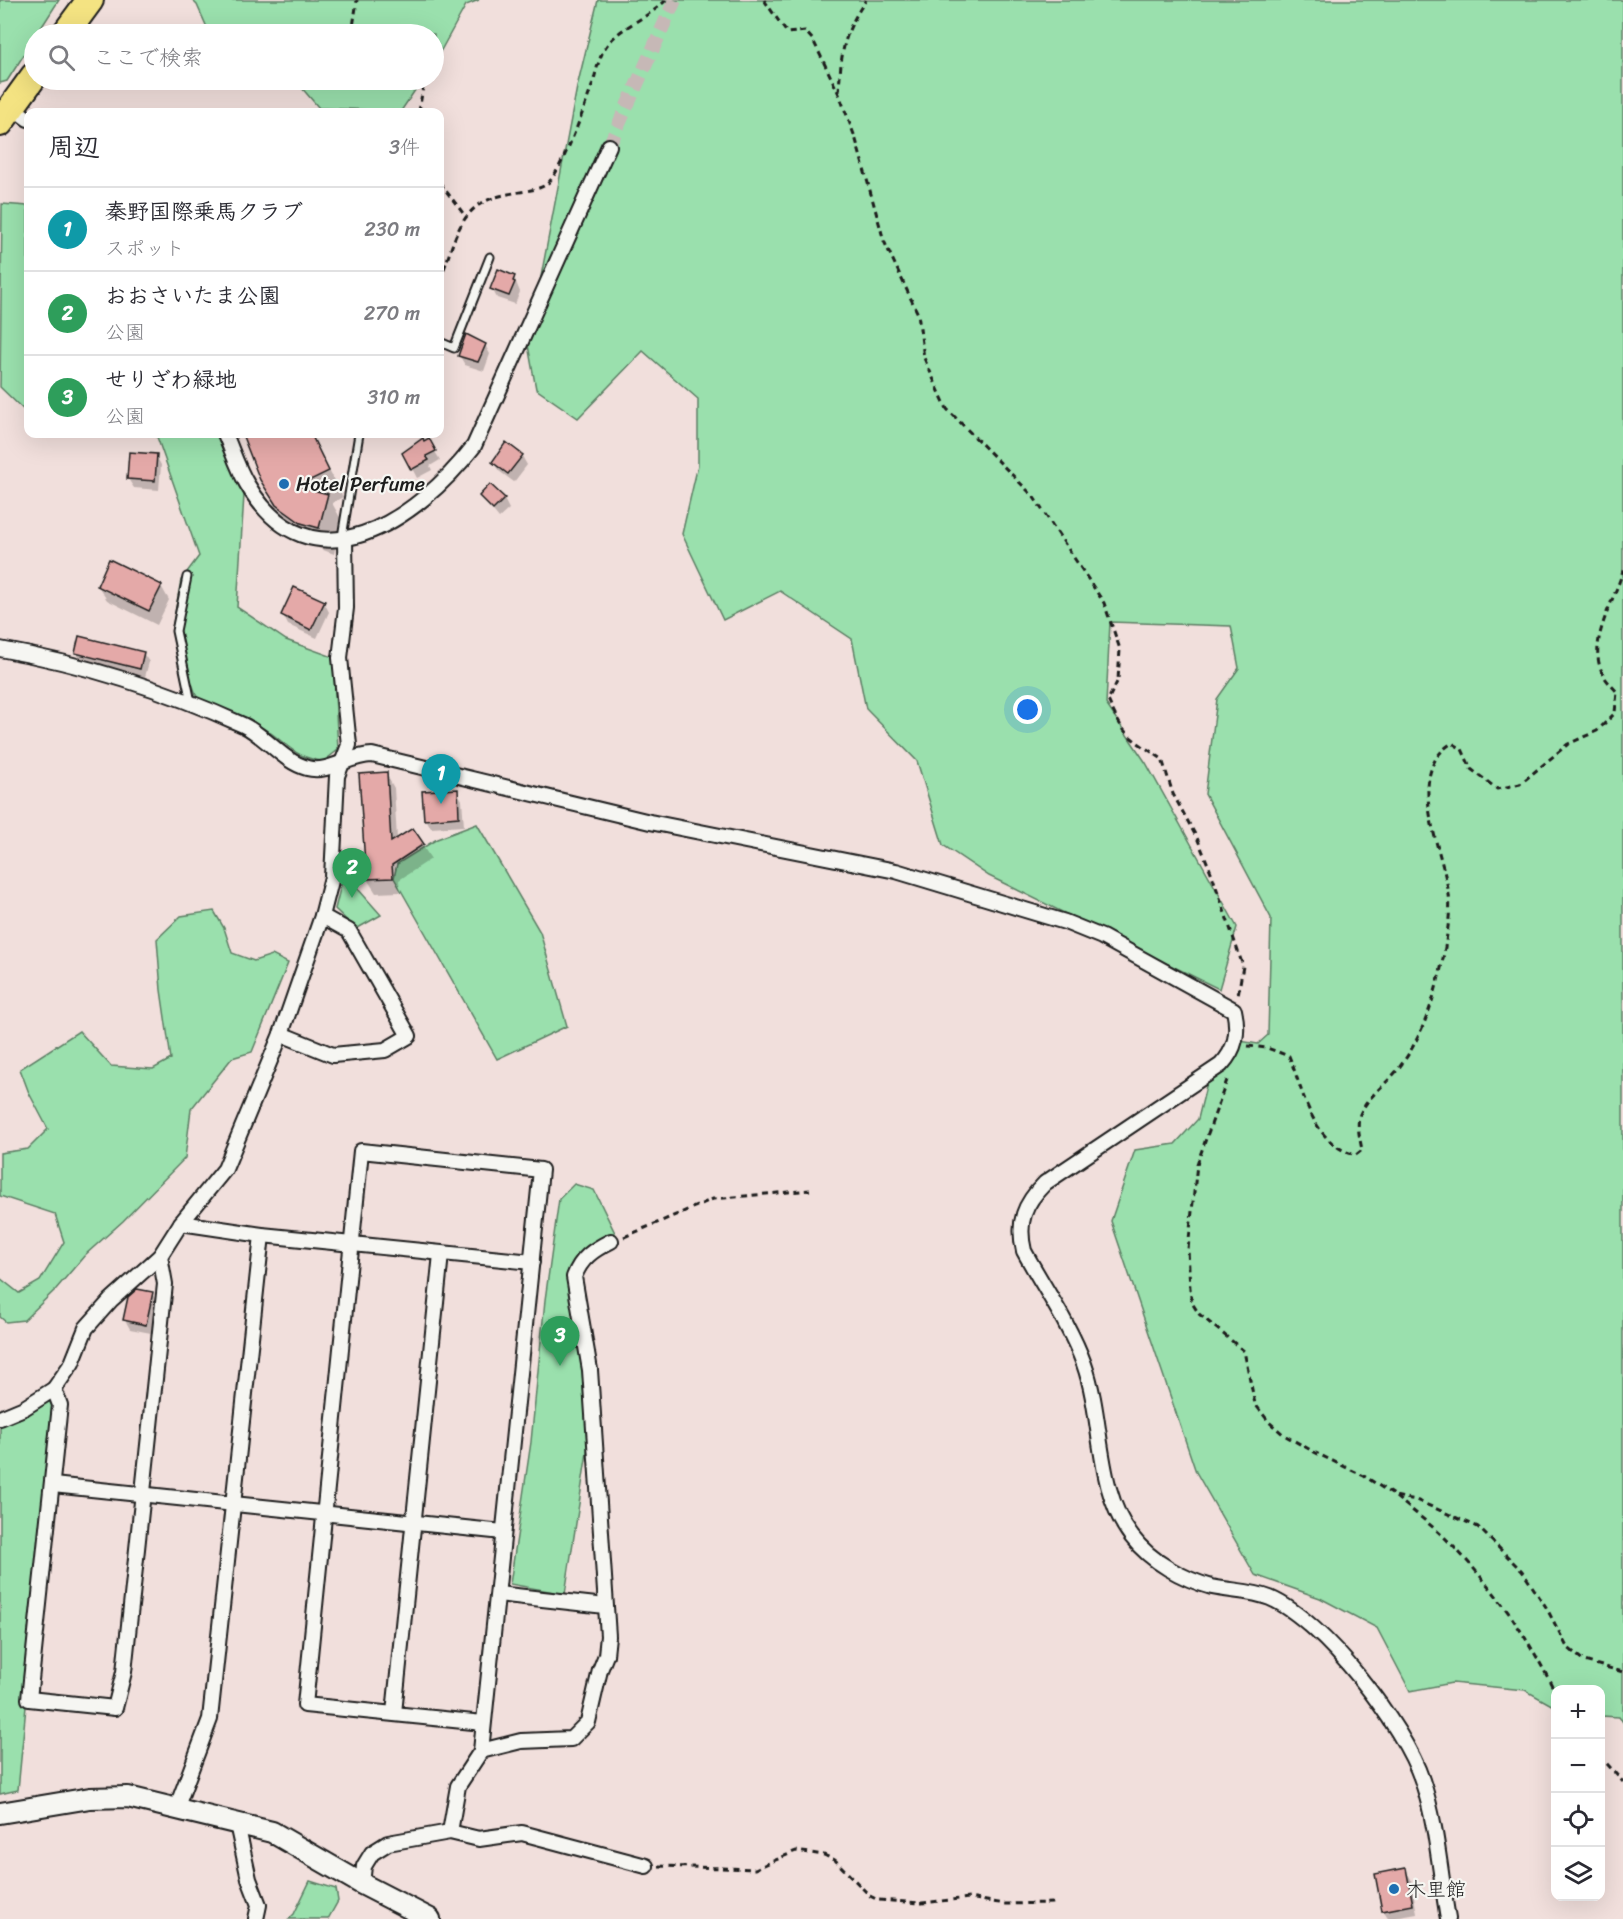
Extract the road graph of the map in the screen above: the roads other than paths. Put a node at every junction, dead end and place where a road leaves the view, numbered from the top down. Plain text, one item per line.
1 (90, 0) edge
2 (72, 24) edge
3 (25, 90) edge
4 (9, 116) edge
5 (609, 146) tunnel mouth
6 (490, 256) dead end
7 (444, 344) edge
8 (227, 438) edge
9 (358, 438) edge
10 (343, 540) junction
11 (187, 577) dead end
12 (0, 649) edge
13 (191, 705) junction
14 (342, 762) junction
15 (322, 916) junction
16 (281, 1034) junction
17 (181, 1223) junction
18 (262, 1235) junction
19 (611, 1241) road end
20 (351, 1243) junction
21 (441, 1254) junction
22 (160, 1256) junction
23 (532, 1262) junction
24 (54, 1389) junction
25 (0, 1418) edge
26 (53, 1485) junction
27 (143, 1495) junction
28 (233, 1504) junction
29 (324, 1513) junction
30 (414, 1522) junction
31 (503, 1532) junction
32 (498, 1594) junction
33 (605, 1606) junction
34 (394, 1713) junction
35 (483, 1723) junction
36 (481, 1751) junction
37 (176, 1809) junction
38 (0, 1813) edge
39 (237, 1824) junction
40 (450, 1832) junction
41 (646, 1866) road end
42 (362, 1884) junction
43 (255, 1919) edge
44 (430, 1919) edge
45 (1448, 1919) edge

1 - 2 highway
3 - 4 highway
5 - 10 street
6 - 7 lane
8 - 10 street
9 - 10 lane
10 - 14 street
11 - 13 lane
12 - 13 street
13 - 14 street
14 - 15 street
14 - 45 street
15 - 16 street
15 - 16 street
16 - 17 street
17 - 18 street
17 - 22 street
18 - 20 street
18 - 28 street
19 - 33 street
20 - 21 street
20 - 23 street
20 - 29 street
21 - 23 street
21 - 30 street
22 - 24 street
22 - 27 street
23 - 31 street
24 - 25 street
24 - 26 street
26 - 27 street
26 - 27 street
27 - 28 street
28 - 29 street
28 - 37 street
29 - 30 street
29 - 34 street
30 - 31 street
30 - 34 street
31 - 32 street
32 - 33 street
32 - 35 street
33 - 36 street
34 - 35 street
35 - 36 street
36 - 40 street
37 - 38 street
37 - 39 street
39 - 42 street
39 - 43 street
40 - 41 street
40 - 42 street
42 - 44 street

